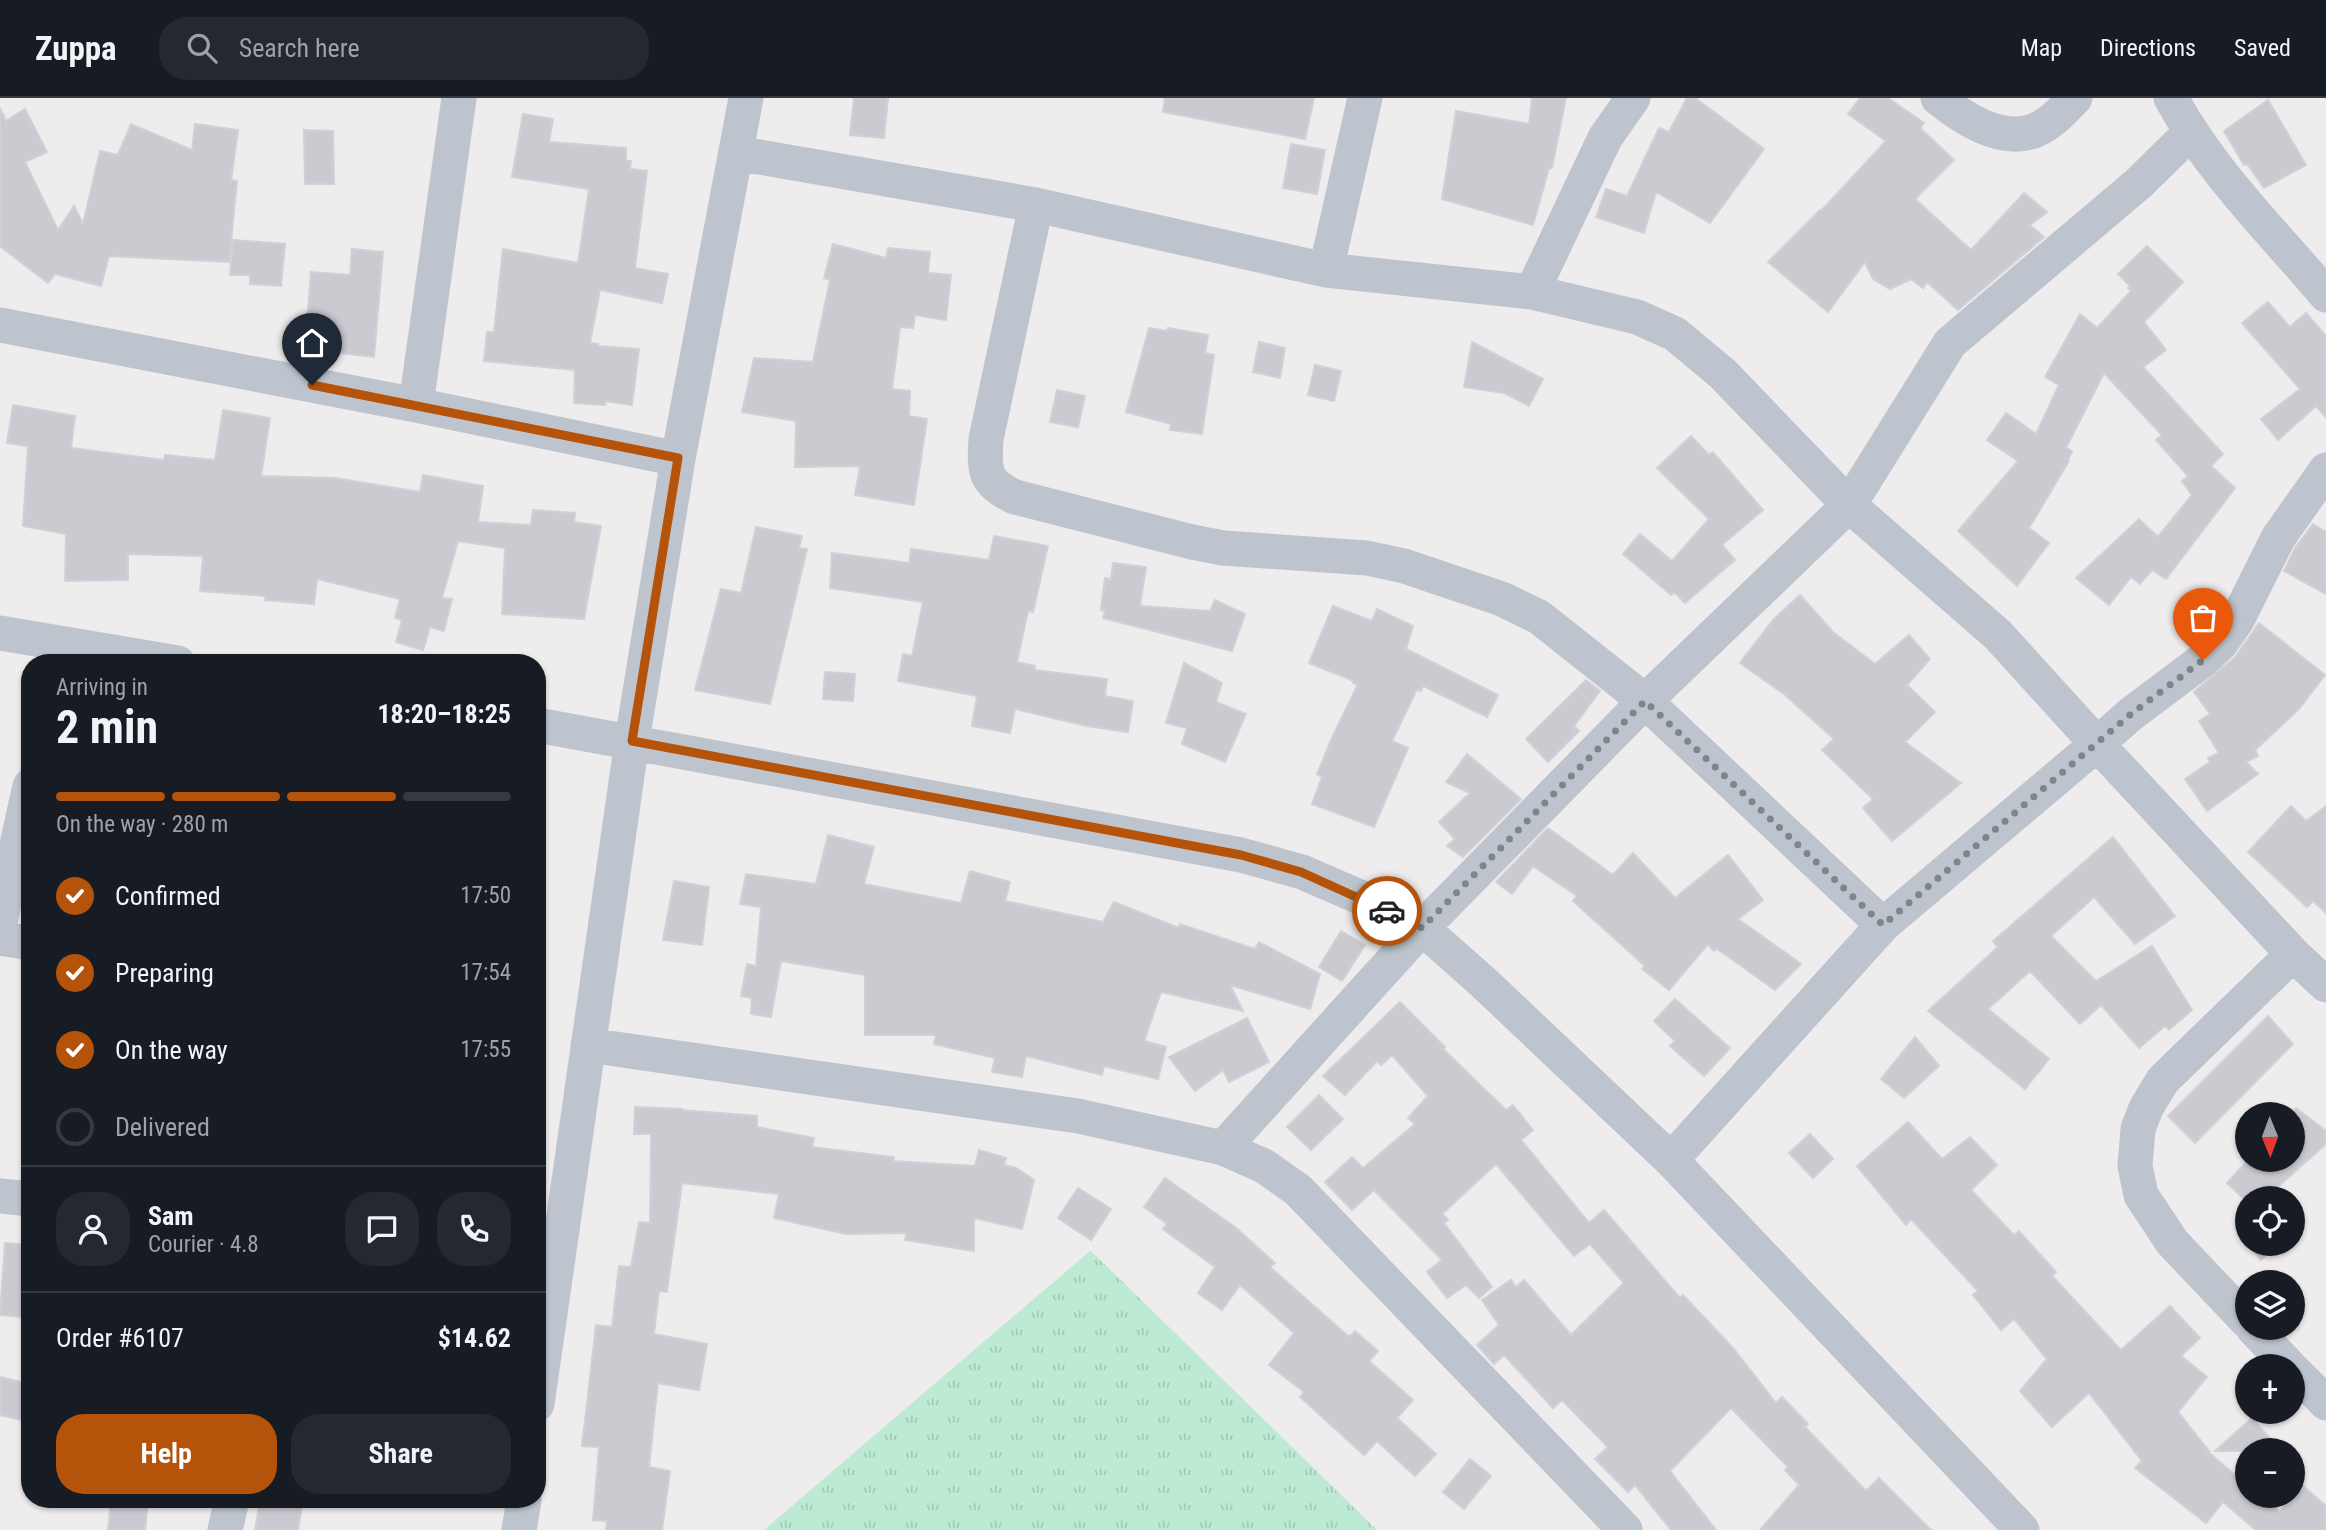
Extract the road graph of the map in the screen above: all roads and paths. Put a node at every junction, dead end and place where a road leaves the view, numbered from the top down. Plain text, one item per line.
1 (460, 98) edge
2 (746, 98) edge
3 (1365, 98) edge
4 (1633, 98) edge
5 (1938, 98) edge
6 (2075, 98) edge
7 (2171, 98) edge
8 (2190, 132) junction
9 (736, 153) junction
10 (1036, 205) junction
11 (1326, 270) junction
12 (1532, 292) junction
13 (2326, 295) edge
14 (0, 325) edge
15 (416, 405) junction
16 (678, 458) junction
17 (2326, 470) edge
18 (1849, 505) junction
19 (0, 633) edge
20 (59, 653) edge
21 (1645, 701) junction
22 (546, 727) edge
23 (632, 741) junction
24 (2097, 744) junction
25 (21, 827) edge
26 (0, 922) edge
27 (1883, 925) junction
28 (1422, 928) junction
29 (0, 938) edge
30 (21, 942) edge
31 (2293, 954) junction
32 (2326, 985) edge
33 (588, 1045) junction
34 (1223, 1148) junction
35 (1671, 1160) junction
36 (0, 1196) edge
37 (21, 1198) edge
38 (2235, 1308) edge
39 (2264, 1340) edge
40 (546, 1341) edge
41 (2278, 1354) edge
42 (2305, 1382) edge
43 (2326, 1403) edge
44 (230, 1508) edge
45 (523, 1508) edge
46 (225, 1530) edge
47 (519, 1530) edge
48 (1625, 1530) edge
49 (2022, 1530) edge

1 - 15 street
2 - 9 street
3 - 11 street
4 - 12 street
5 - 6 street
7 - 8 street
8 - 13 street
8 - 18 street
9 - 10 street
9 - 16 street
10 - 11 street
10 - 21 street
11 - 12 street
12 - 18 street
14 - 15 street
15 - 16 street
16 - 23 street
17 - 24 street
18 - 21 street
18 - 24 street
19 - 20 street
21 - 27 street
21 - 28 street
22 - 23 street
23 - 28 street
23 - 33 street
24 - 27 street
24 - 31 street
25 - 26 street
27 - 35 street
28 - 34 street
28 - 35 street
29 - 30 street
31 - 32 street
31 - 38 street
33 - 34 street
33 - 40 street
34 - 48 street
35 - 49 street
36 - 37 street
39 - 41 street
42 - 43 street
44 - 46 street
45 - 47 street

